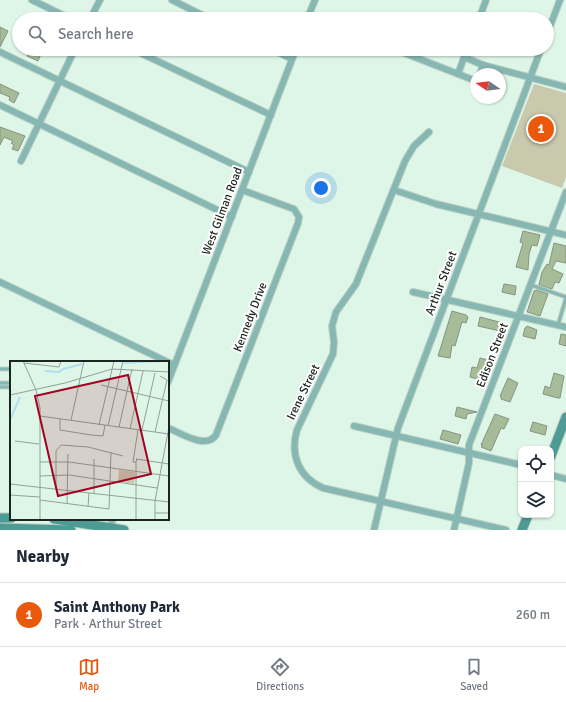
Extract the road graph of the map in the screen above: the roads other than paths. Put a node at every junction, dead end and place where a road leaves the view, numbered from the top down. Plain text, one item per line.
1 (32, 0) edge
2 (100, 0) edge
3 (172, 0) edge
4 (315, 0) edge
5 (486, 0) edge
6 (560, 0) edge
7 (57, 12) edge
8 (94, 12) edge
9 (196, 12) edge
10 (310, 12) edge
11 (482, 12) edge
12 (554, 16) edge
13 (0, 52) edge
14 (72, 56) edge
15 (147, 56) edge
16 (286, 56) edge
17 (293, 56) edge
18 (412, 56) edge
19 (538, 56) edge
20 (464, 57) joint
21 (292, 59) junction
22 (483, 65) junction
23 (482, 68) edge
24 (458, 74) junction
25 (530, 78) junction
26 (470, 79) edge
27 (60, 81) junction
28 (566, 87) edge
29 (0, 105) edge
30 (271, 115) junction
31 (40, 124) junction
32 (429, 132) dead end
33 (22, 161) dead end
34 (249, 172) junction
35 (242, 190) junction
36 (394, 190) junction
37 (566, 192) edge
38 (479, 215) junction
39 (232, 217) junction
40 (551, 231) junction
41 (566, 234) edge
42 (0, 282) edge
43 (530, 285) junction
44 (413, 292) dead end
45 (566, 298) edge
46 (446, 300) junction
47 (518, 317) junction
48 (558, 326) junction
49 (566, 327) edge
50 (166, 361) edge
51 (169, 363) edge
52 (174, 365) junction
53 (169, 379) edge
54 (0, 383) edge
55 (9, 383) edge
56 (566, 417) edge
57 (354, 426) dead end
58 (169, 428) edge
59 (396, 436) junction
60 (554, 448) edge
61 (469, 453) junction
62 (518, 463) edge
63 (554, 476) edge
64 (566, 479) edge
65 (381, 502) junction
66 (527, 518) edge
67 (457, 519) junction
68 (79, 520) edge
69 (100, 522) edge
70 (112, 523) edge
71 (0, 528) edge
72 (36, 529) edge
73 (71, 530) edge
74 (124, 530) edge
75 (374, 530) edge
76 (454, 530) edge
77 (506, 530) edge
78 (522, 530) edge

1 - 7 street
2 - 8 street
3 - 9 street
4 - 10 street
5 - 11 street
6 - 12 street
13 - 27 street
14 - 27 street
15 - 30 street
16 - 21 street
17 - 21 street, West Gilman Road
18 - 24 street
19 - 25 street, Arthur Street
20 - 22 street
20 - 24 street
21 - 30 street, West Gilman Road
22 - 23 street
22 - 25 street
24 - 26 street
25 - 28 street
25 - 38 street, Arthur Street
27 - 31 street
27 - 34 street
29 - 31 street
30 - 34 street, West Gilman Road
31 - 33 street
31 - 39 street
32 - 36 street, Irene Street
34 - 35 street, West Gilman Road
35 - 39 street, West Gilman Road
35 - 58 street, Kennedy Drive
36 - 38 street
36 - 65 street, Irene Street
37 - 40 street, Edison Street
38 - 40 street
38 - 46 street, Arthur Street
39 - 52 street, West Gilman Road
40 - 41 street
40 - 43 street, Edison Street
42 - 50 street
43 - 45 lane
43 - 47 street, Edison Street
44 - 46 street
45 - 48 lane
46 - 47 street
46 - 59 street, Arthur Street
47 - 48 street
47 - 61 street, Edison Street
48 - 49 street
51 - 52 street
52 - 53 street, West Gilman Road
54 - 55 lane
56 - 60 main road
57 - 59 street
59 - 61 street
59 - 65 street, Arthur Street
61 - 62 street
61 - 67 street, Edison Street
63 - 64 street
65 - 67 street, Irene Street
65 - 75 street, Arthur Street
66 - 78 main road
67 - 76 street, Edison Street
67 - 77 street, Irene Street
68 - 69 main road
69 - 70 main road
70 - 74 main road
71 - 72 main road
72 - 73 main road

